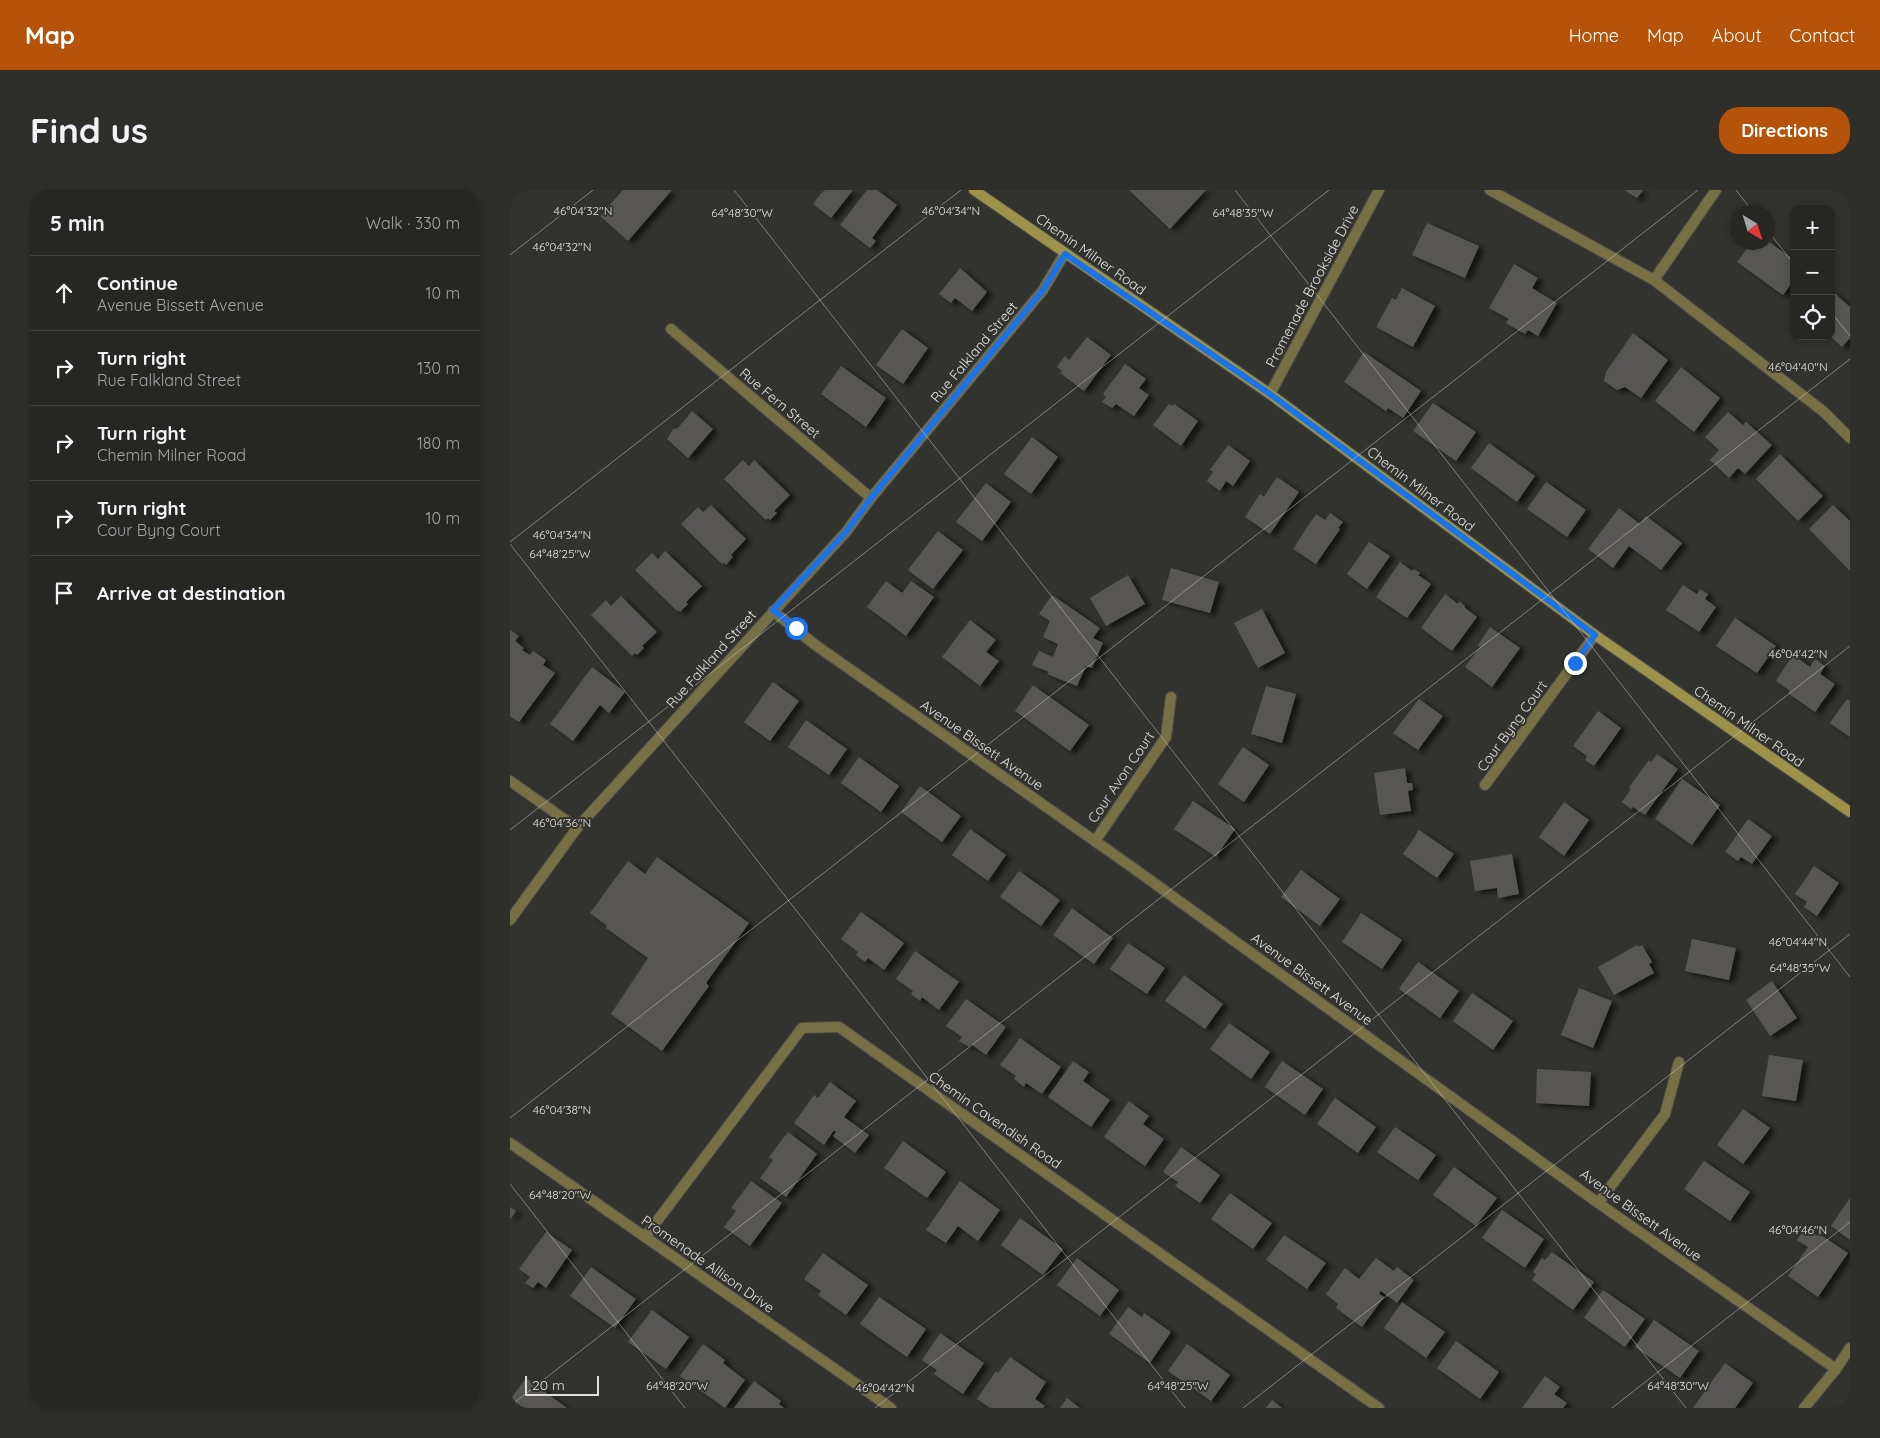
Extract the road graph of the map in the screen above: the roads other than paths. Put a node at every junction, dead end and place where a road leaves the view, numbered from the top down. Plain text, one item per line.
1 (974, 190) edge
2 (1379, 190) edge
3 (1490, 190) edge
4 (1716, 190) edge
5 (1065, 254) junction
6 (1654, 280) junction
7 (671, 329) dead end
8 (1270, 394) junction
9 (1850, 438) edge
10 (871, 498) junction
11 (773, 610) junction
12 (1595, 635) junction
13 (1171, 697) dead end
14 (510, 782) edge
15 (1485, 785) dead end
16 (1850, 812) edge
17 (577, 828) junction
18 (1095, 841) junction
19 (510, 920) edge
20 (1679, 1062) dead end
21 (510, 1143) edge
22 (1599, 1202) junction
23 (646, 1237) junction
24 (1850, 1348) edge
25 (1836, 1369) junction
26 (890, 1408) edge
27 (1379, 1408) edge
28 (1804, 1408) edge

1 - 5 street, Chemin Milner Road
2 - 8 street, Promenade Brookside Drive
3 - 6 street
4 - 6 street
5 - 8 street, Chemin Milner Road
5 - 10 street, Rue Falkland Street
6 - 9 street
7 - 10 street, Rue Fern Street
8 - 12 street, Chemin Milner Road
10 - 11 street, Rue Falkland Street
11 - 17 street, Rue Falkland Street
11 - 18 street, Avenue Bissett Avenue
12 - 15 street, Cour Byng Court
12 - 16 street, Chemin Milner Road
13 - 18 street, Cour Avon Court
14 - 17 street
17 - 19 street, Rue Falkland Street
18 - 22 street, Avenue Bissett Avenue
20 - 22 street
21 - 23 street, Promenade Allison Drive
22 - 25 street, Avenue Bissett Avenue
23 - 26 street, Promenade Allison Drive
23 - 27 street, Chemin Cavendish Road
24 - 25 street
25 - 28 street

